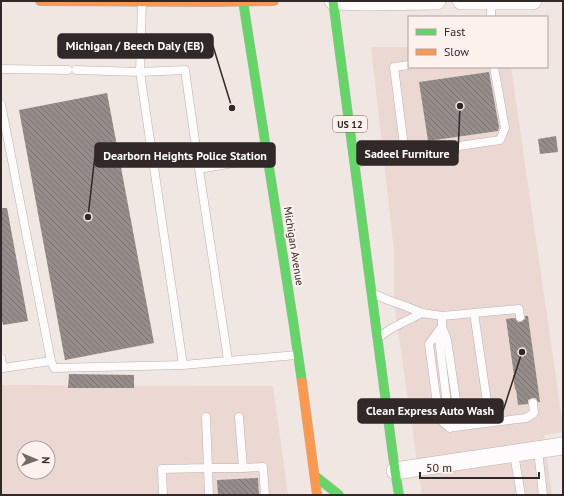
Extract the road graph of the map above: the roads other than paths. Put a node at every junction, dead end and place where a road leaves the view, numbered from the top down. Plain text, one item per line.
1 (40, 1) edge
2 (138, 1) edge
3 (142, 1) edge
4 (243, 1) edge
5 (274, 1) edge
6 (333, 1) edge
7 (437, 1) edge
8 (461, 1) edge
9 (533, 1) edge
10 (491, 2) edge
11 (491, 16) edge
12 (408, 65) edge
13 (494, 68) edge
14 (1, 69) edge
15 (140, 72) junction
16 (1, 104) edge
17 (406, 154) junction
18 (268, 159) junction
19 (355, 163) junction
20 (199, 169) junction
21 (372, 292) junction
22 (422, 313) junction
23 (474, 313) junction
24 (442, 316) junction
25 (520, 317) dead end
26 (442, 327) junction
27 (378, 339) junction
28 (298, 355) junction
29 (1, 358) edge
30 (51, 361) junction
31 (228, 361) junction
32 (183, 365) junction
33 (533, 403) dead end
34 (206, 417) dead end
35 (239, 417) dead end
36 (490, 422) junction
37 (460, 426) junction
38 (563, 446) edge
39 (538, 450) junction
40 (514, 454) junction
41 (208, 468) junction
42 (242, 468) junction
43 (395, 471) junction
44 (315, 476) junction
45 (396, 493) edge
46 (264, 494) edge
47 (163, 495) edge
48 (209, 495) edge
49 (317, 495) edge
50 (339, 495) edge
51 (520, 495) edge
52 (543, 495) edge

1 - 2 main road
2 - 3 main road
3 - 4 main road
3 - 15 lane
4 - 5 main road
4 - 18 main road, Michigan Avenue
6 - 7 street
6 - 19 main road, US 12
8 - 10 street
9 - 10 street
10 - 11 lane
12 - 17 lane
13 - 17 lane
14 - 15 lane
15 - 20 lane
15 - 32 lane
16 - 30 lane
17 - 19 lane
18 - 20 lane
18 - 28 main road, Michigan Avenue
19 - 21 main road, US 12
20 - 31 lane
21 - 22 lane
21 - 27 main road, US 12
22 - 24 lane
22 - 27 lane
23 - 24 lane
23 - 25 lane
23 - 36 lane
24 - 26 lane
26 - 37 lane
26 - 37 lane
27 - 43 main road, US 12
28 - 31 lane
28 - 44 main road, Michigan Avenue
29 - 30 lane
30 - 32 lane
31 - 32 lane
33 - 36 lane
34 - 41 lane
35 - 42 lane
36 - 37 lane
38 - 39 street
39 - 40 street
39 - 52 lane
40 - 43 street
40 - 51 lane
41 - 42 lane
41 - 47 lane
41 - 48 lane
42 - 46 lane
43 - 45 main road, US 12
44 - 49 main road, Michigan Avenue
44 - 50 main road

